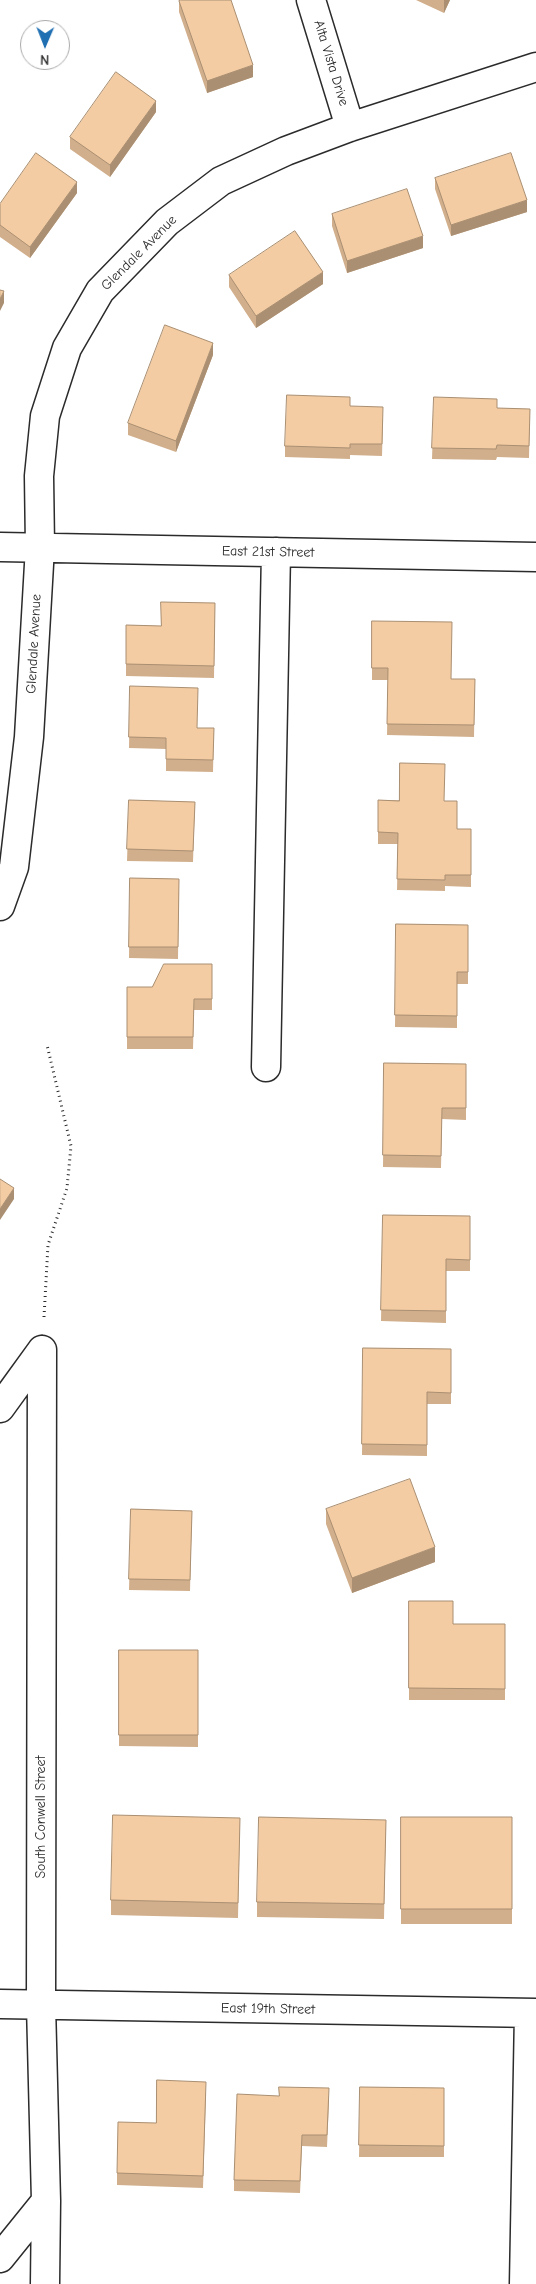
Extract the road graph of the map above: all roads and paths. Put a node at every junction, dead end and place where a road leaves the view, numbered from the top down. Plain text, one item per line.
1 (311, 0) edge
2 (536, 67) edge
3 (350, 127) junction
4 (0, 547) edge
5 (40, 547) junction
6 (276, 552) junction
7 (536, 557) edge
8 (0, 906) edge
9 (48, 1045) dead end
10 (266, 1067) dead end
11 (42, 1350) junction
12 (0, 1408) edge
13 (0, 2004) edge
14 (41, 2005) junction
15 (532, 2013) edge
16 (46, 2201) junction
17 (0, 2258) edge
18 (45, 2284) edge
19 (524, 2284) edge

1 - 3 street, Alta Vista Drive
2 - 3 street, Glendale Avenue
3 - 5 street, Glendale Avenue
4 - 5 street, East 21st Street
5 - 6 street, East 21st Street
5 - 8 street, Glendale Avenue
6 - 7 street, East 21st Street
6 - 10 street
9 - 11 path
11 - 12 street
11 - 14 street, South Conwell Street
13 - 14 street, East 19th Street
14 - 15 street, East 19th Street
14 - 16 street, South Conwell Street
15 - 19 street
16 - 17 street
16 - 18 street, South Conwell Street

